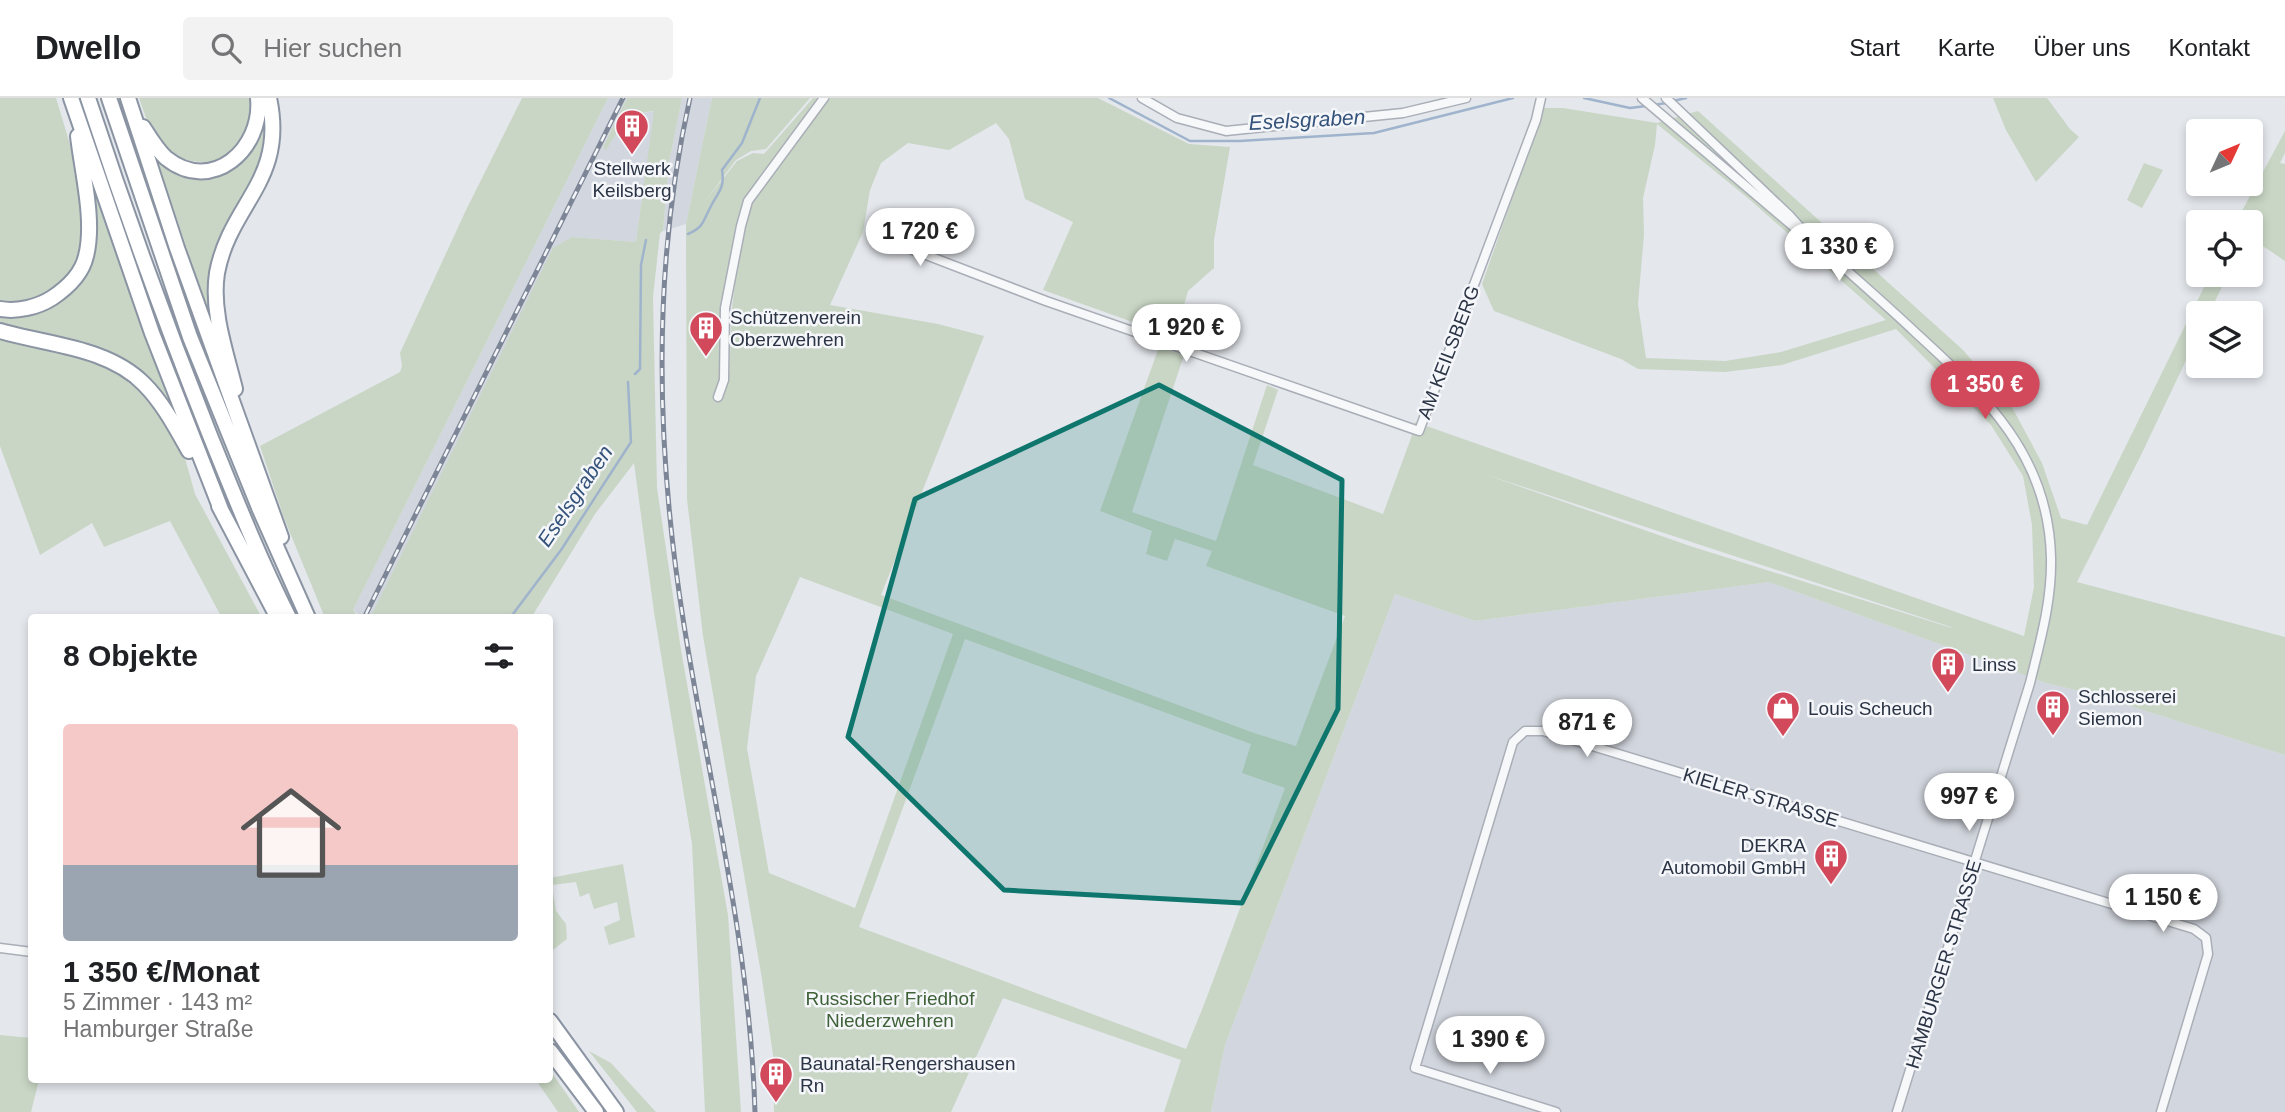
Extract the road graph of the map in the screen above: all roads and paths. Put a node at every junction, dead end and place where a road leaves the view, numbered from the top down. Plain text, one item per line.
1 (88, 98) edge
2 (109, 98) edge
3 (128, 98) edge
4 (258, 98) edge
5 (269, 98) edge
6 (824, 98) edge
7 (1142, 98) edge
8 (1466, 98) edge
9 (1541, 98) edge
10 (1642, 98) edge
11 (1666, 98) edge
12 (73, 103) edge
13 (1809, 237) junction
14 (887, 240) dead end
15 (0, 309) edge
16 (0, 331) edge
17 (718, 397) dead end
18 (248, 449) junction
19 (222, 512) junction
20 (276, 614) edge
21 (287, 614) edge
22 (306, 614) edge
23 (316, 614) edge
24 (1975, 862) junction
25 (0, 948) edge
26 (28, 952) edge
27 (553, 1025) edge
28 (553, 1055) edge
29 (596, 1112) edge
30 (616, 1112) edge
31 (1556, 1112) edge
32 (1897, 1112) edge
33 (2161, 1112) edge

1 - 21 highway
2 - 22 highway
3 - 4 highway
3 - 18 highway
5 - 18 highway
6 - 17 street
7 - 8 street
9 - 14 street, AM KEILSBERG
10 - 13 street
11 - 13 street, HAMBURGER STRASSE
12 - 15 highway
12 - 19 highway
13 - 24 street, HAMBURGER STRASSE
16 - 19 highway
18 - 23 highway
19 - 20 highway
24 - 31 street, KIELER STRASSE
24 - 32 street, HAMBURGER STRASSE
24 - 33 street
25 - 26 street
27 - 30 highway
28 - 29 highway

